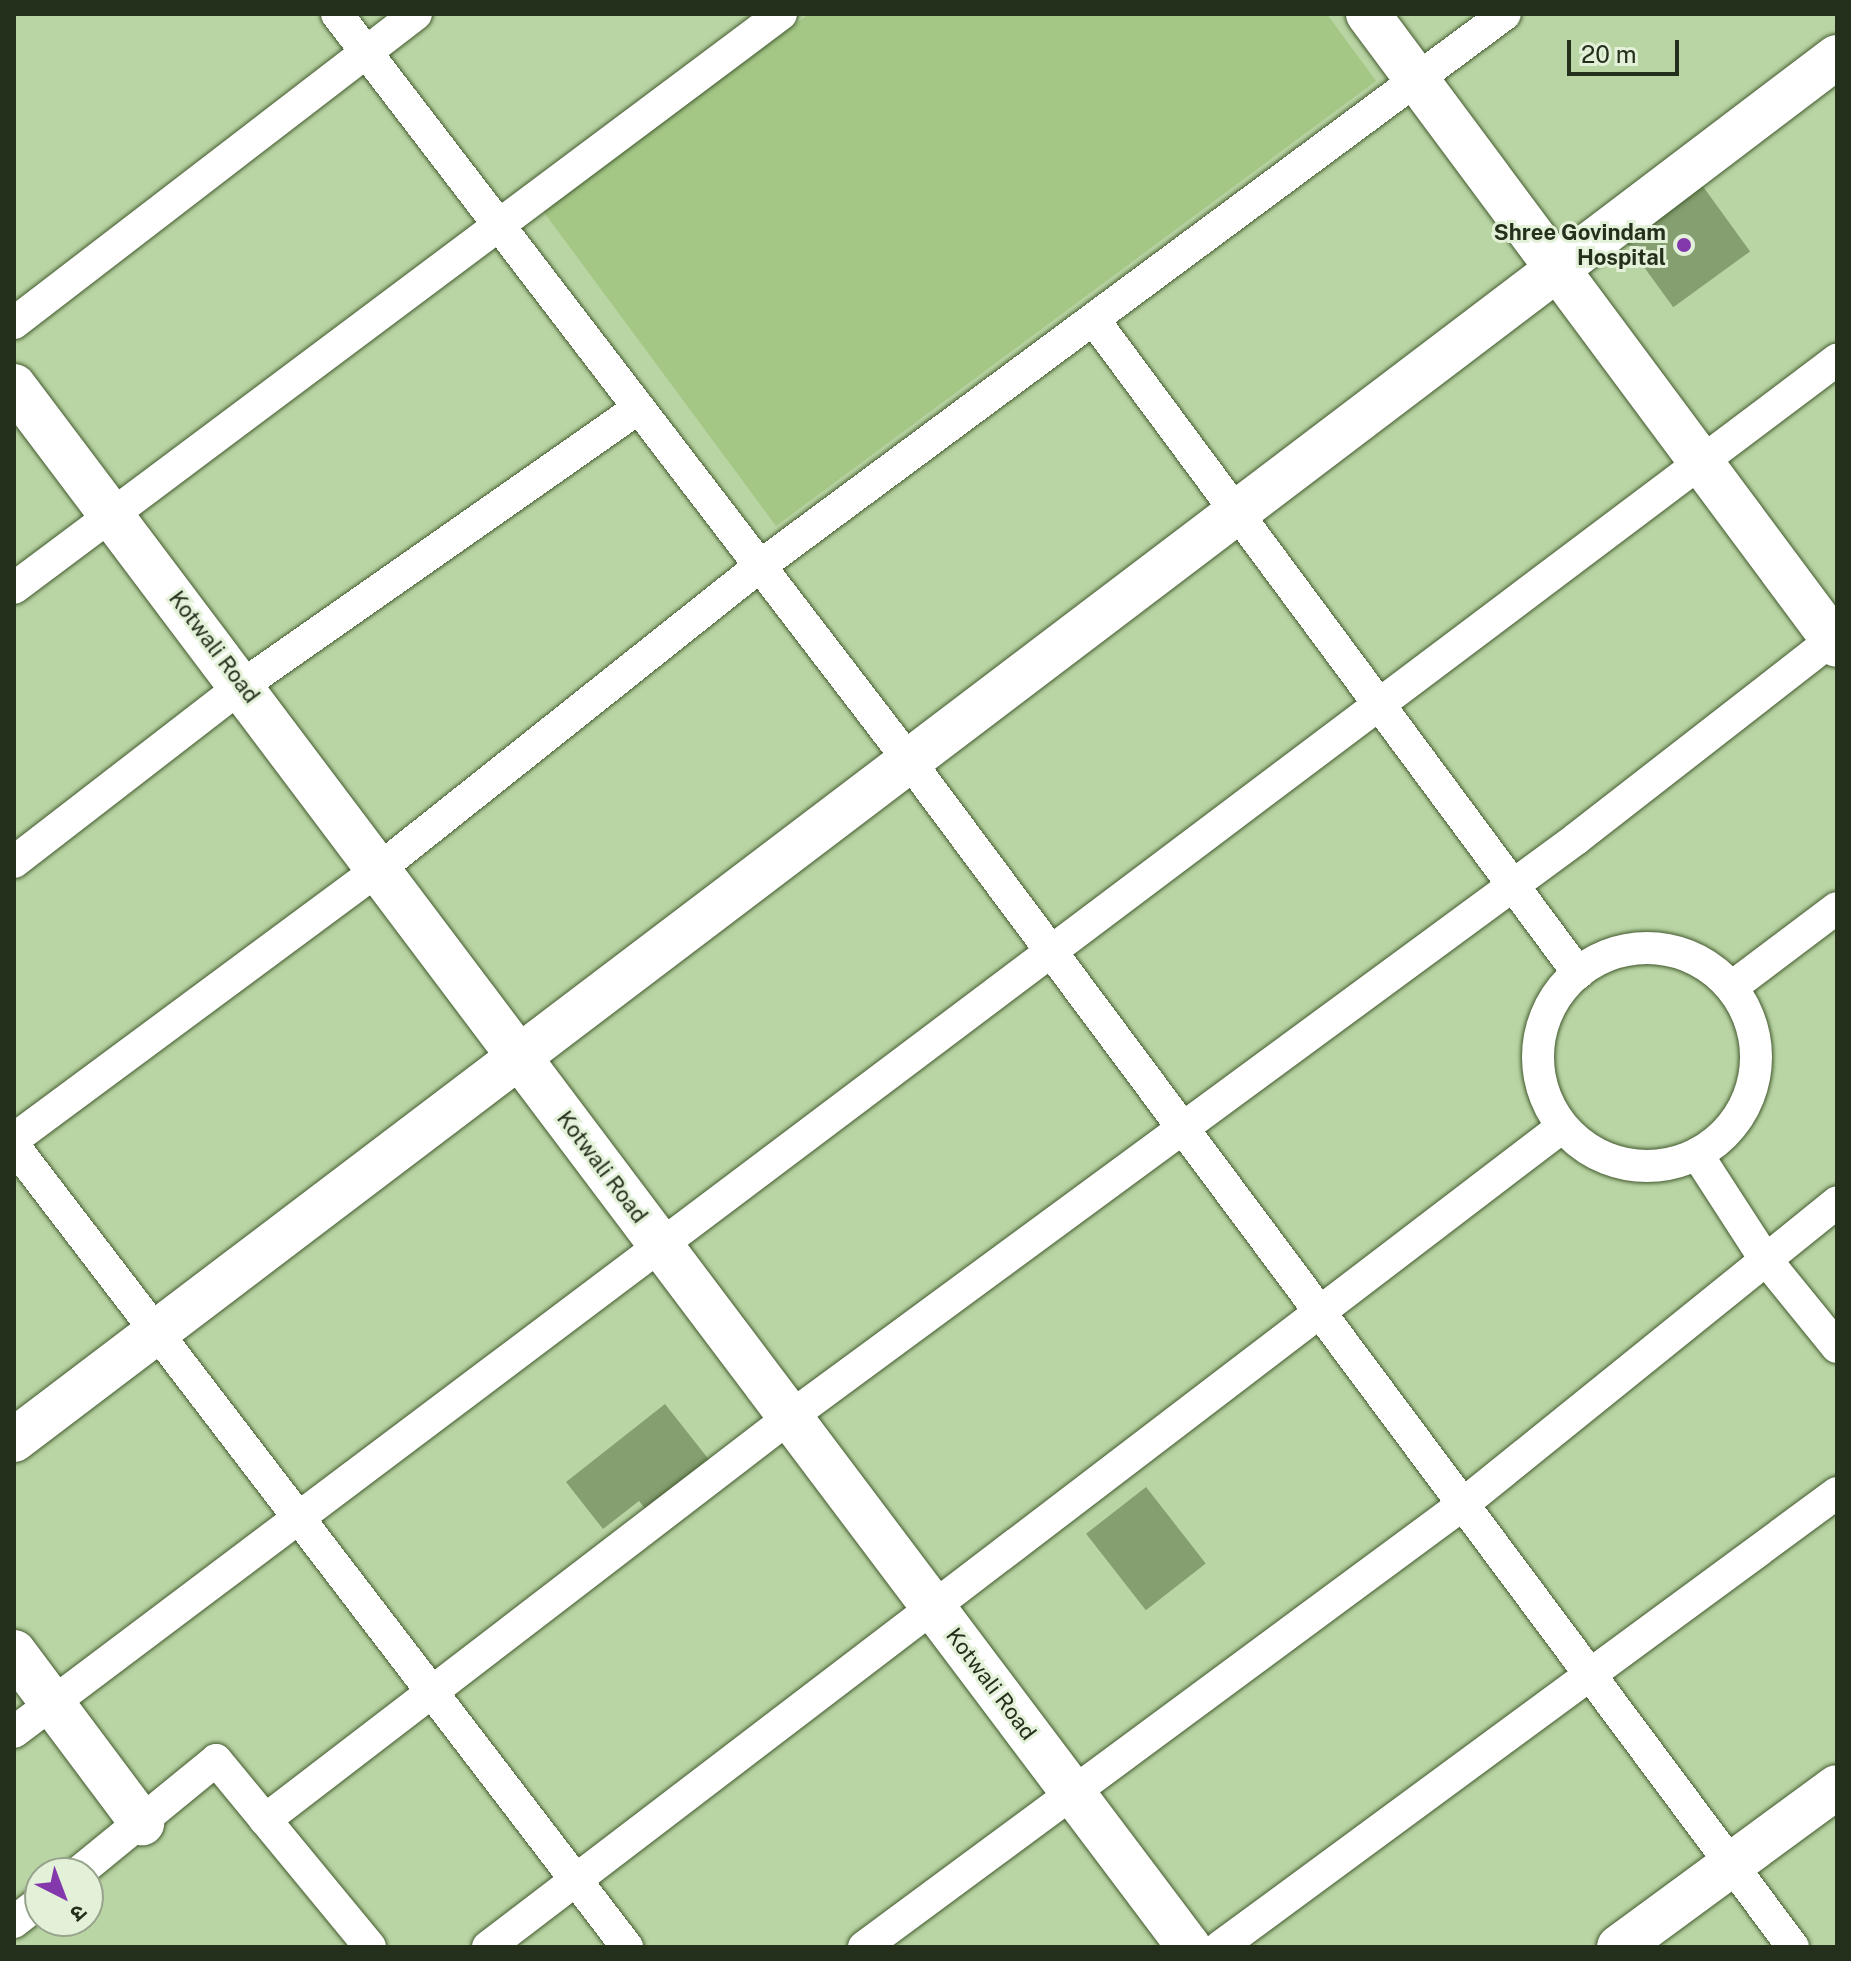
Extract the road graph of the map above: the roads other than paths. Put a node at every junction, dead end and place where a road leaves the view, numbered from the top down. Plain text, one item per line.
1 (337, 14) edge
2 (416, 14) edge
3 (781, 14) edge
4 (1368, 14) edge
5 (1505, 14) edge
6 (366, 51) junction
7 (1837, 57) edge
8 (1417, 80) junction
9 (502, 229) junction
10 (1558, 267) junction
11 (1094, 320) junction
12 (14, 323) edge
13 (1837, 360) edge
14 (14, 386) edge
15 (638, 408) junction
16 (1701, 461) junction
17 (1236, 510) junction
18 (115, 514) junction
19 (760, 566) junction
20 (14, 588) edge
21 (1836, 640) edge
22 (243, 685) junction
23 (1378, 702) junction
24 (907, 758) junction
25 (14, 862) edge
26 (379, 869) junction
27 (1513, 884) junction
28 (1837, 908) edge
29 (1050, 950) junction
30 (1578, 973) junction
31 (1732, 987) junction
32 (516, 1053) junction
33 (1562, 1127) junction
34 (1184, 1131) junction
35 (14, 1139) edge
36 (14, 1146) edge
37 (1697, 1154) junction
38 (1837, 1202) edge
39 (663, 1248) junction
40 (1763, 1256) junction
41 (1318, 1311) junction
42 (158, 1329) junction
43 (1837, 1347) edge
44 (790, 1417) junction
45 (14, 1440) edge
46 (1837, 1493) edge
47 (1462, 1505) junction
48 (303, 1519) junction
49 (931, 1604) junction
50 (14, 1652) edge
51 (1588, 1675) junction
52 (433, 1691) junction
53 (53, 1704) junction
54 (14, 1732) edge
55 (236, 1785) junction
56 (1837, 1787) edge
57 (1070, 1789) junction
58 (303, 1791) junction
59 (265, 1820) junction
60 (142, 1823) junction
61 (98, 1857) edge
62 (1730, 1865) junction
63 (575, 1878) junction
64 (370, 1947) edge
65 (488, 1947) edge
66 (627, 1947) edge
67 (864, 1947) edge
68 (1189, 1947) edge
69 (1220, 1947) edge
70 (1619, 1947) edge
71 (1793, 1947) edge

1 - 6 street
2 - 6 street
3 - 9 street
4 - 8 street
5 - 8 street
6 - 9 street
6 - 12 street
7 - 10 street
8 - 10 street
8 - 11 street
9 - 15 street
9 - 18 street
10 - 16 street
10 - 17 street
11 - 17 street
11 - 19 street
13 - 16 street
14 - 18 street, Kotwali Road
15 - 19 street
15 - 22 street
16 - 21 street
16 - 23 street
17 - 23 street
17 - 24 street
18 - 20 street
18 - 22 street, Kotwali Road
19 - 24 street
19 - 26 street
21 - 27 street
22 - 25 street
22 - 26 street, Kotwali Road
23 - 27 street
23 - 29 street
24 - 29 street
24 - 32 street
26 - 32 street, Kotwali Road
26 - 35 street
27 - 30 street
27 - 34 street
28 - 31 street
29 - 34 street
29 - 39 street
30 - 31 street
30 - 33 street
31 - 37 street
32 - 39 street, Kotwali Road
32 - 42 street
33 - 37 street
33 - 41 street
34 - 41 street
34 - 44 street
36 - 42 street
37 - 40 street
38 - 40 street
39 - 44 street, Kotwali Road
39 - 48 street
40 - 43 street
40 - 47 street
41 - 47 street
41 - 49 street
42 - 45 street
42 - 48 street
44 - 49 street, Kotwali Road
44 - 52 street
46 - 51 street
47 - 51 street
47 - 57 street
48 - 52 street
48 - 53 street
49 - 57 street, Kotwali Road
49 - 63 street
50 - 53 street
51 - 62 street
51 - 69 street
52 - 58 street
52 - 63 street
53 - 54 street
53 - 60 street
55 - 58 street
55 - 59 street
55 - 60 street
56 - 62 street
57 - 67 street
57 - 68 street, Kotwali Road
58 - 59 street
59 - 64 street
60 - 61 street
62 - 70 street
62 - 71 street
63 - 65 street
63 - 66 street

